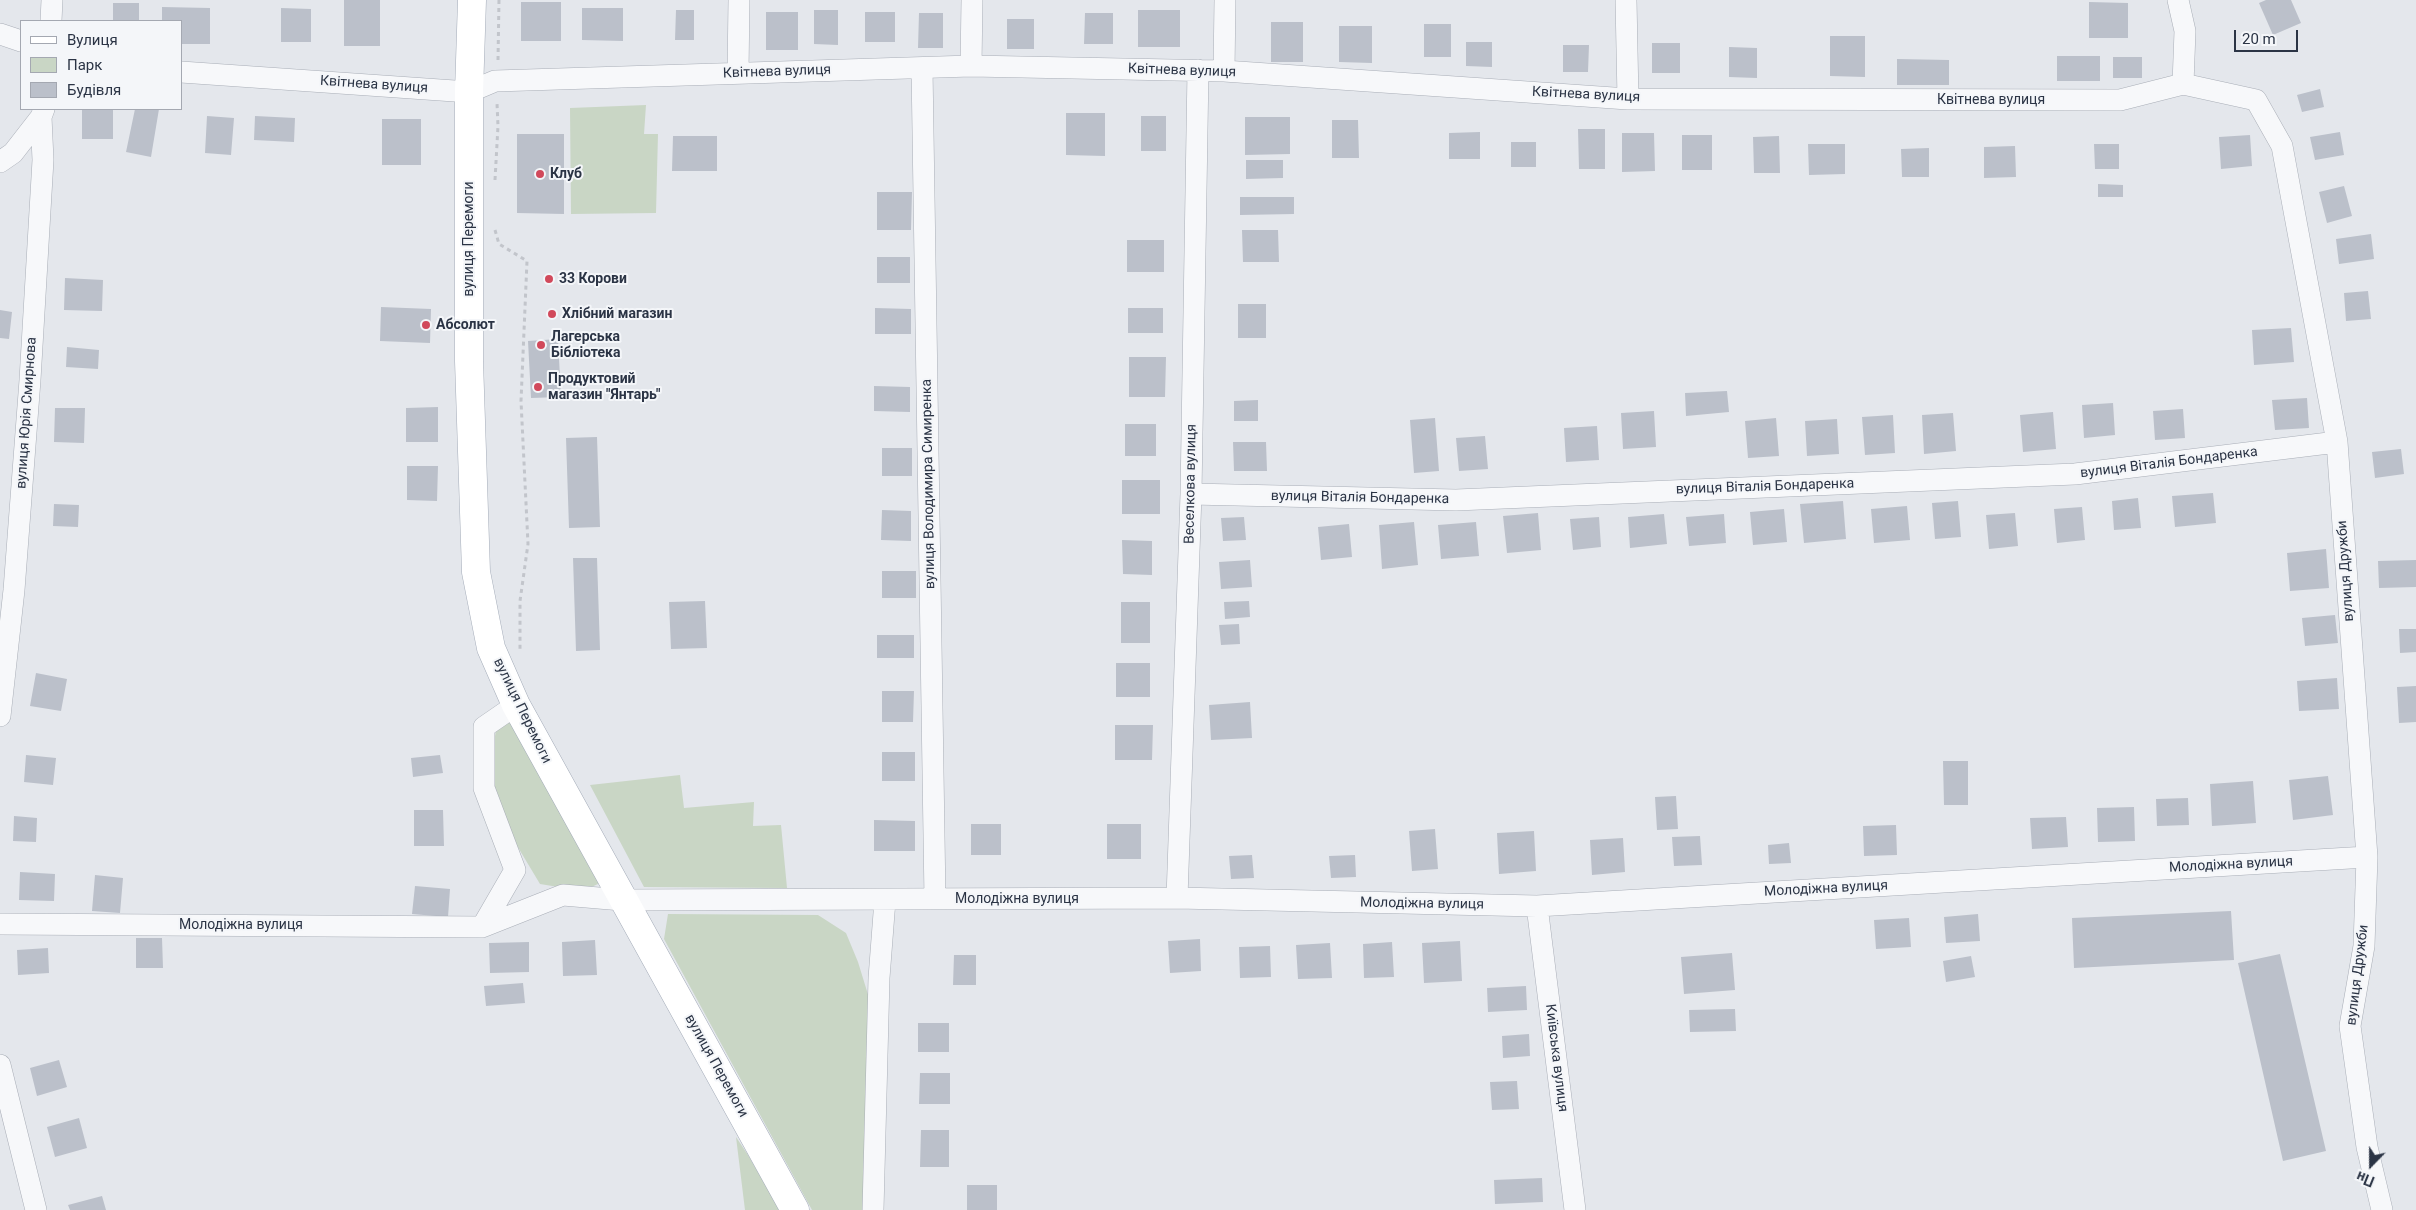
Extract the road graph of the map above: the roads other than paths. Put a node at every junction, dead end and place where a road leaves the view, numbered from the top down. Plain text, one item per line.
1 (52, 0) edge
2 (472, 0) edge
3 (739, 0) edge
4 (972, 0) edge
5 (1225, 0) edge
6 (1626, 0) edge
7 (2178, 0) edge
8 (52, 20) edge
9 (0, 34) edge
10 (20, 41) edge
11 (971, 66) junction
12 (922, 68) junction
13 (1198, 70) junction
14 (1224, 71) junction
15 (182, 72) edge
16 (738, 73) junction
17 (2183, 84) junction
18 (469, 92) junction
19 (1628, 99) junction
20 (42, 113) edge
21 (0, 162) edge
22 (2337, 442) junction
23 (1191, 494) junction
24 (516, 704) junction
25 (0, 716) edge
26 (2367, 857) junction
27 (1177, 898) junction
28 (935, 899) junction
29 (622, 900) junction
30 (885, 900) junction
31 (1537, 906) junction
32 (0, 924) edge
33 (482, 927) junction
34 (0, 1065) edge
35 (36, 1210) edge
36 (795, 1210) edge
37 (873, 1210) edge
38 (1575, 1210) edge
39 (2382, 1210) edge

1 - 8 street
2 - 18 main road, вулиця Перемоги
3 - 16 street
4 - 11 street
5 - 14 street
6 - 19 street
7 - 17 street
9 - 10 street
11 - 12 street, Квітнева вулиця
11 - 13 street, Квітнева вулиця
12 - 16 street, Квітнева вулиця
12 - 28 street, вулиця Володимира Симиренка
13 - 14 street, Квітнева вулиця
13 - 23 street, Веселкова вулиця
14 - 19 street, Квітнева вулиця
15 - 18 street, Квітнева вулиця
16 - 18 street, Квітнева вулиця
17 - 19 street, Квітнева вулиця
17 - 22 street, вулиця Дружби
18 - 24 main road, вулиця Перемоги
20 - 21 street
20 - 25 street, вулиця Юрія Смирнова
22 - 23 street, вулиця Віталія Бондаренка
22 - 26 street, вулиця Дружби
23 - 27 street, Веселкова вулиця
24 - 29 main road, вулиця Перемоги
24 - 33 street
26 - 31 street, Молодіжна вулиця
26 - 39 street, вулиця Дружби
27 - 28 street, Молодіжна вулиця
27 - 31 street, Молодіжна вулиця
28 - 30 street, Молодіжна вулиця
29 - 30 street, Молодіжна вулиця
29 - 33 street, Молодіжна вулиця
29 - 36 main road, вулиця Перемоги
30 - 37 street
31 - 38 street, Київська вулиця
32 - 33 street, Молодіжна вулиця
34 - 35 street

